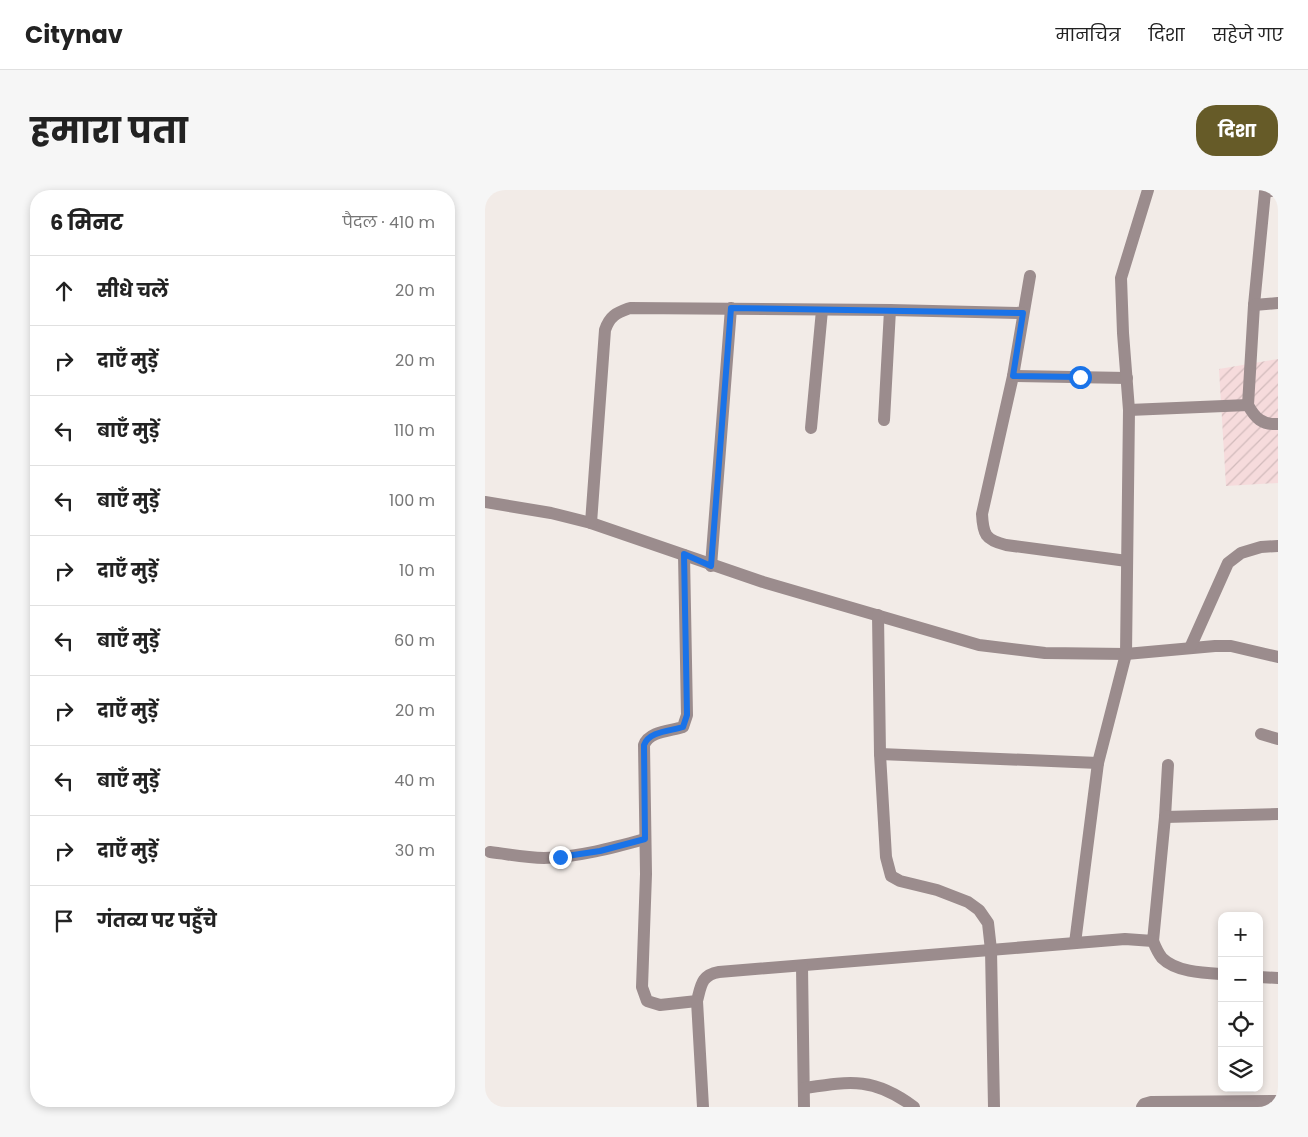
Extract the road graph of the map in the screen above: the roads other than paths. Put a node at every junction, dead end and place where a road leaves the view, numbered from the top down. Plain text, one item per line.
1 (1148, 190) edge
2 (1278, 190) edge
3 (1029, 276) dead end
4 (1278, 303) edge
5 (1254, 305) junction
6 (731, 308) junction
7 (822, 310) junction
8 (890, 310) junction
9 (1023, 313) junction
10 (1013, 376) junction
11 (1127, 378) junction
12 (1248, 405) junction
13 (1129, 410) junction
14 (884, 420) dead end
15 (1278, 424) edge
16 (811, 428) dead end
17 (485, 502) edge
18 (591, 523) junction
19 (1278, 546) edge
20 (684, 554) junction
21 (1127, 561) junction
22 (711, 566) junction
23 (878, 615) junction
24 (1190, 648) junction
25 (1126, 654) junction
26 (1278, 657) edge
27 (1261, 734) dead end
28 (1278, 739) edge
29 (880, 754) junction
30 (1098, 763) junction
31 (1168, 765) dead end
32 (1278, 814) edge
33 (1165, 817) junction
34 (645, 839) junction
35 (490, 852) dead end
36 (1153, 941) junction
37 (1075, 943) junction
38 (991, 950) junction
39 (802, 966) junction
40 (1218, 973) edge
41 (1263, 977) edge
42 (1278, 978) edge
43 (697, 1001) junction
44 (805, 1088) junction
45 (1278, 1101) edge
46 (703, 1107) edge
47 (804, 1107) edge
48 (914, 1107) edge
49 (994, 1107) edge
50 (1142, 1107) edge

1 - 11 street
2 - 5 street
3 - 9 street
4 - 5 street
5 - 12 street
6 - 7 street
6 - 18 street
6 - 22 street
7 - 8 street
7 - 16 street
8 - 9 street
8 - 14 street
9 - 10 street
10 - 11 street
10 - 21 street
11 - 13 street
12 - 13 street
12 - 15 street
13 - 21 street
17 - 18 street
18 - 20 street
19 - 24 street
20 - 22 street
20 - 34 street
21 - 25 street
22 - 23 street
23 - 25 street
23 - 29 street
24 - 25 street
24 - 26 street
25 - 30 street
27 - 28 street
29 - 30 street
29 - 38 street
30 - 37 street
31 - 33 street
32 - 33 street
33 - 36 street
34 - 35 street
34 - 43 street
36 - 37 street
36 - 40 street
37 - 38 street
38 - 39 street
38 - 49 street
39 - 43 street
39 - 44 street
41 - 42 street
43 - 46 street
44 - 47 street
44 - 48 street
45 - 50 street

